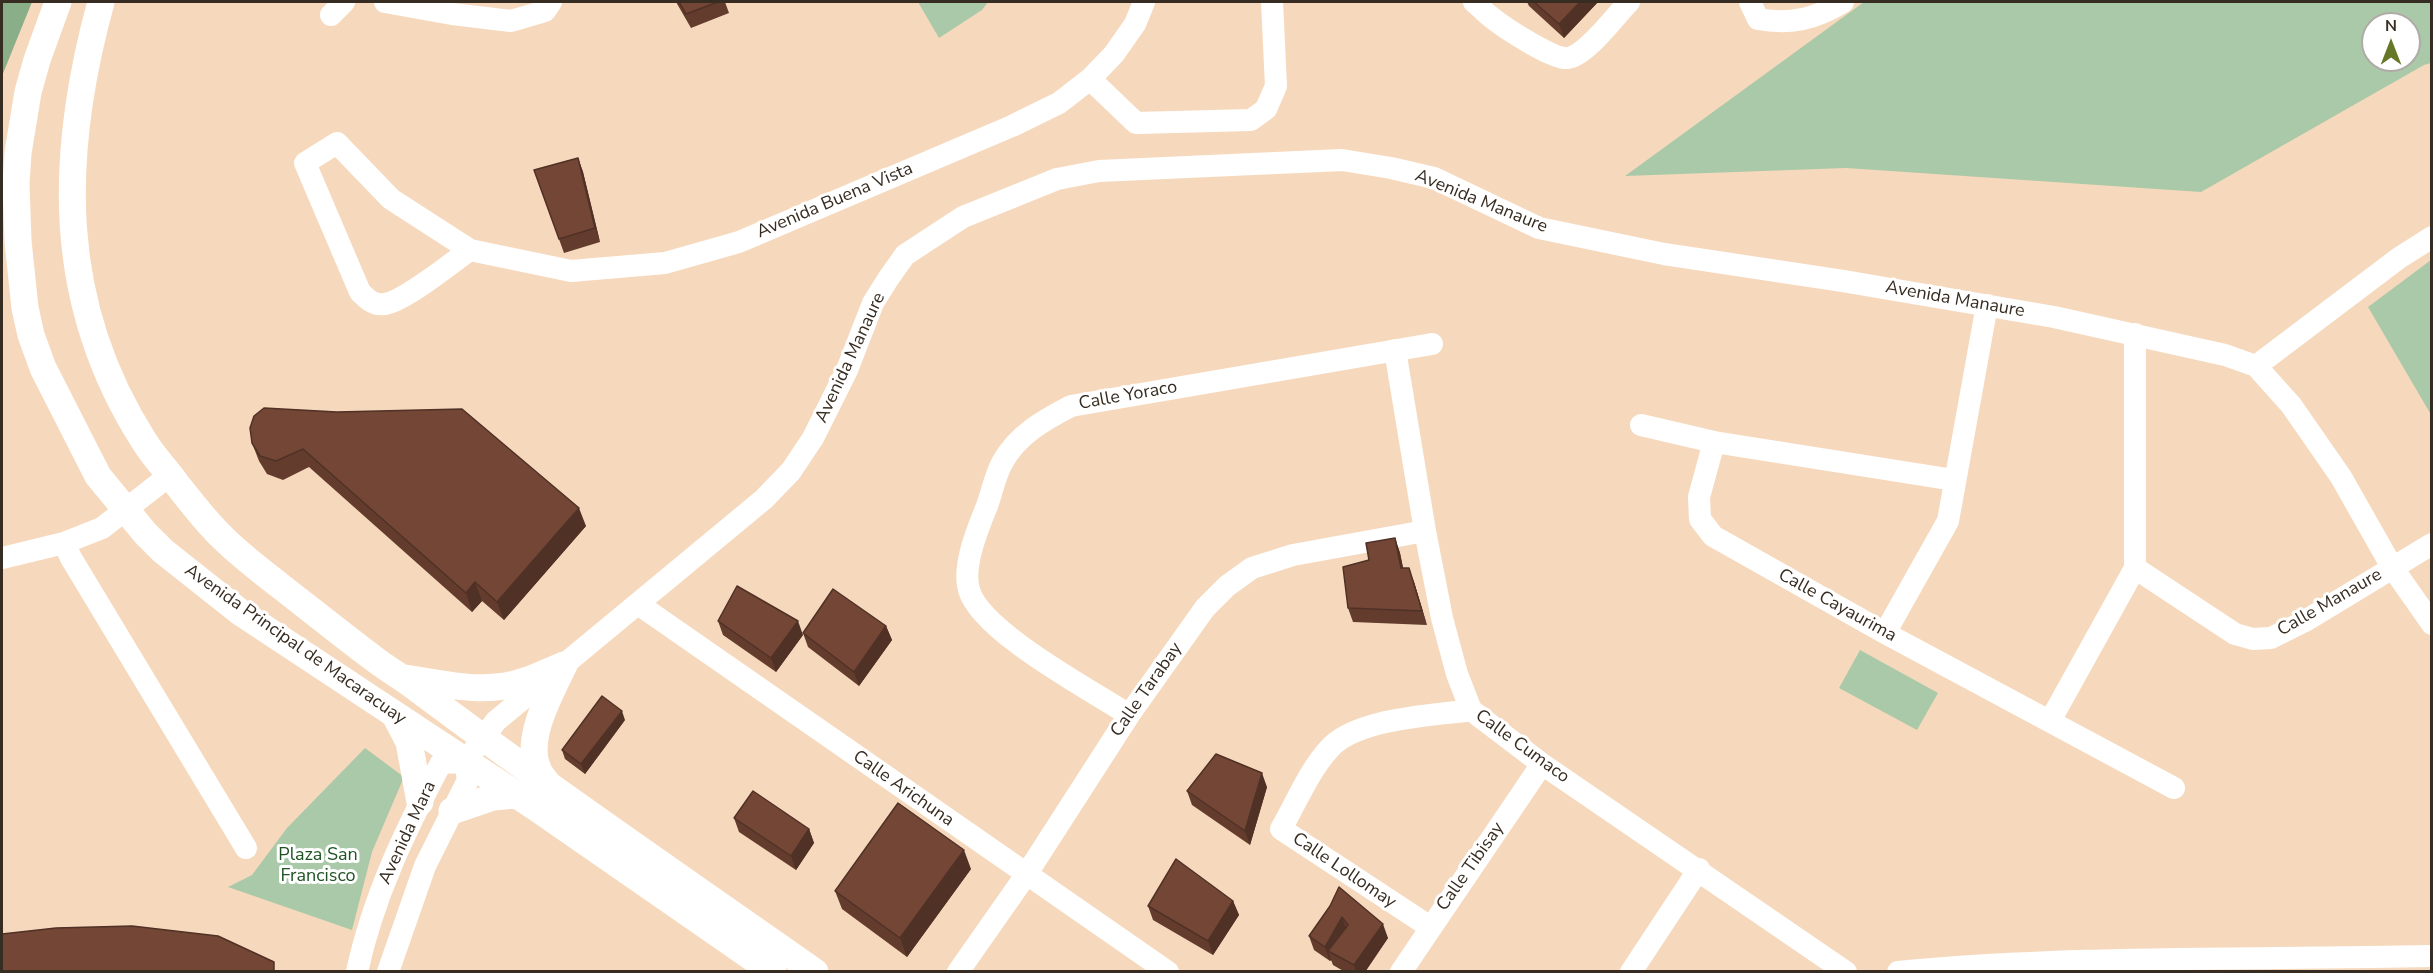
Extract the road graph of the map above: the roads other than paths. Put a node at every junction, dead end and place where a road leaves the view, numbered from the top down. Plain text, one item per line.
1 (58, 2) edge
2 (101, 2) edge
3 (385, 2) edge
4 (551, 2) edge
5 (1144, 2) edge
6 (1272, 2) edge
7 (1475, 2) edge
8 (1629, 2) edge
9 (1750, 2) edge
10 (1843, 2) edge
11 (1090, 79) junction
12 (2432, 237) edge
13 (470, 250) junction
14 (1987, 305) junction
15 (2135, 334) junction
16 (1432, 344) dead end
17 (1395, 350) junction
18 (2256, 366) junction
19 (1641, 425) dead end
20 (1714, 442) junction
21 (170, 475) junction
22 (1954, 480) junction
23 (125, 510) junction
24 (1425, 531) junction
25 (64, 543) junction
26 (2432, 544) edge
27 (2, 558) edge
28 (2392, 567) junction
29 (2135, 568) junction
30 (638, 604) junction
31 (2432, 624) edge
32 (1885, 633) junction
33 (564, 665) junction
34 (403, 678) junction
35 (1471, 710) junction
36 (1129, 715) junction
37 (396, 717) junction
38 (2050, 721) junction
39 (483, 737) junction
40 (465, 762) junction
41 (1542, 764) junction
42 (551, 788) junction
43 (2174, 788) dead end
44 (515, 795) junction
45 (420, 802) junction
46 (452, 811) junction
47 (246, 848) dead end
48 (1699, 869) junction
49 (1026, 874) junction
50 (1430, 927) junction
51 (2432, 956) edge
52 (2295, 965) edge
53 (2104, 966) edge
54 (1912, 971) edge
55 (357, 972) edge
56 (388, 972) edge
57 (773, 972) edge
58 (815, 972) edge
59 (958, 972) edge
60 (1168, 972) edge
61 (1401, 972) edge
62 (1631, 972) edge
63 (1846, 972) edge

1 - 23 street, Avenida Principal de Macaracuay
2 - 21 street, Avenida Principal de Macaracuay
3 - 4 street
5 - 11 street, Avenida Buena Vista
6 - 11 street
7 - 8 street
9 - 10 street
11 - 13 street, Avenida Buena Vista
12 - 18 street
13 - 13 street, Avenida Buena Vista
14 - 15 street, Avenida Manaure
14 - 22 street
14 - 30 street, Avenida Manaure
15 - 18 street, Avenida Manaure
15 - 29 street
16 - 17 street, Calle Yoraco
17 - 24 street, Calle Cumaco
17 - 36 street, Calle Yoraco
18 - 28 street, Avenida Manaure
19 - 20 street
20 - 22 street
20 - 32 street, Calle Cayaurima
21 - 23 street
21 - 34 street, Avenida Principal de Macaracuay
22 - 32 street
23 - 25 street
23 - 37 street, Avenida Principal de Macaracuay
24 - 35 street, Calle Cumaco
24 - 36 street, Calle Tarabay
25 - 27 street
25 - 47 street
26 - 28 street, Calle Manaure
28 - 29 street, Calle Manaure
28 - 31 street, Avenida Manaure
29 - 38 street
30 - 33 street, Avenida Manaure
30 - 49 street, Calle Arichuna
32 - 38 street, Calle Cayaurima
33 - 34 street
33 - 39 street, Avenida Manaure
33 - 42 street
34 - 39 street, Avenida Principal de Macaracuay
35 - 41 street, Calle Cumaco
35 - 50 street, Calle Lollomay
36 - 49 street, Calle Tarabay
37 - 40 street, Avenida Principal de Macaracuay
37 - 45 street
38 - 43 street, Calle Cayaurima
39 - 40 street, Avenida Manaure
39 - 42 street, Avenida Principal de Macaracuay
40 - 44 street, Avenida Principal de Macaracuay
40 - 45 street, Avenida Mara
40 - 46 street, Avenida Mara
41 - 48 street, Calle Cumaco
41 - 50 street, Calle Tibisay
42 - 58 street, Avenida Principal de Macaracuay
44 - 46 street
44 - 57 street, Avenida Principal de Macaracuay
45 - 55 street, Avenida Mara
46 - 56 street, Avenida Mara
48 - 62 street
48 - 63 street, Calle Cumaco
49 - 59 street, Calle Tarabay
49 - 60 street, Calle Arichuna
50 - 61 street, Calle Tibisay
51 - 52 street
52 - 53 street
53 - 54 street

